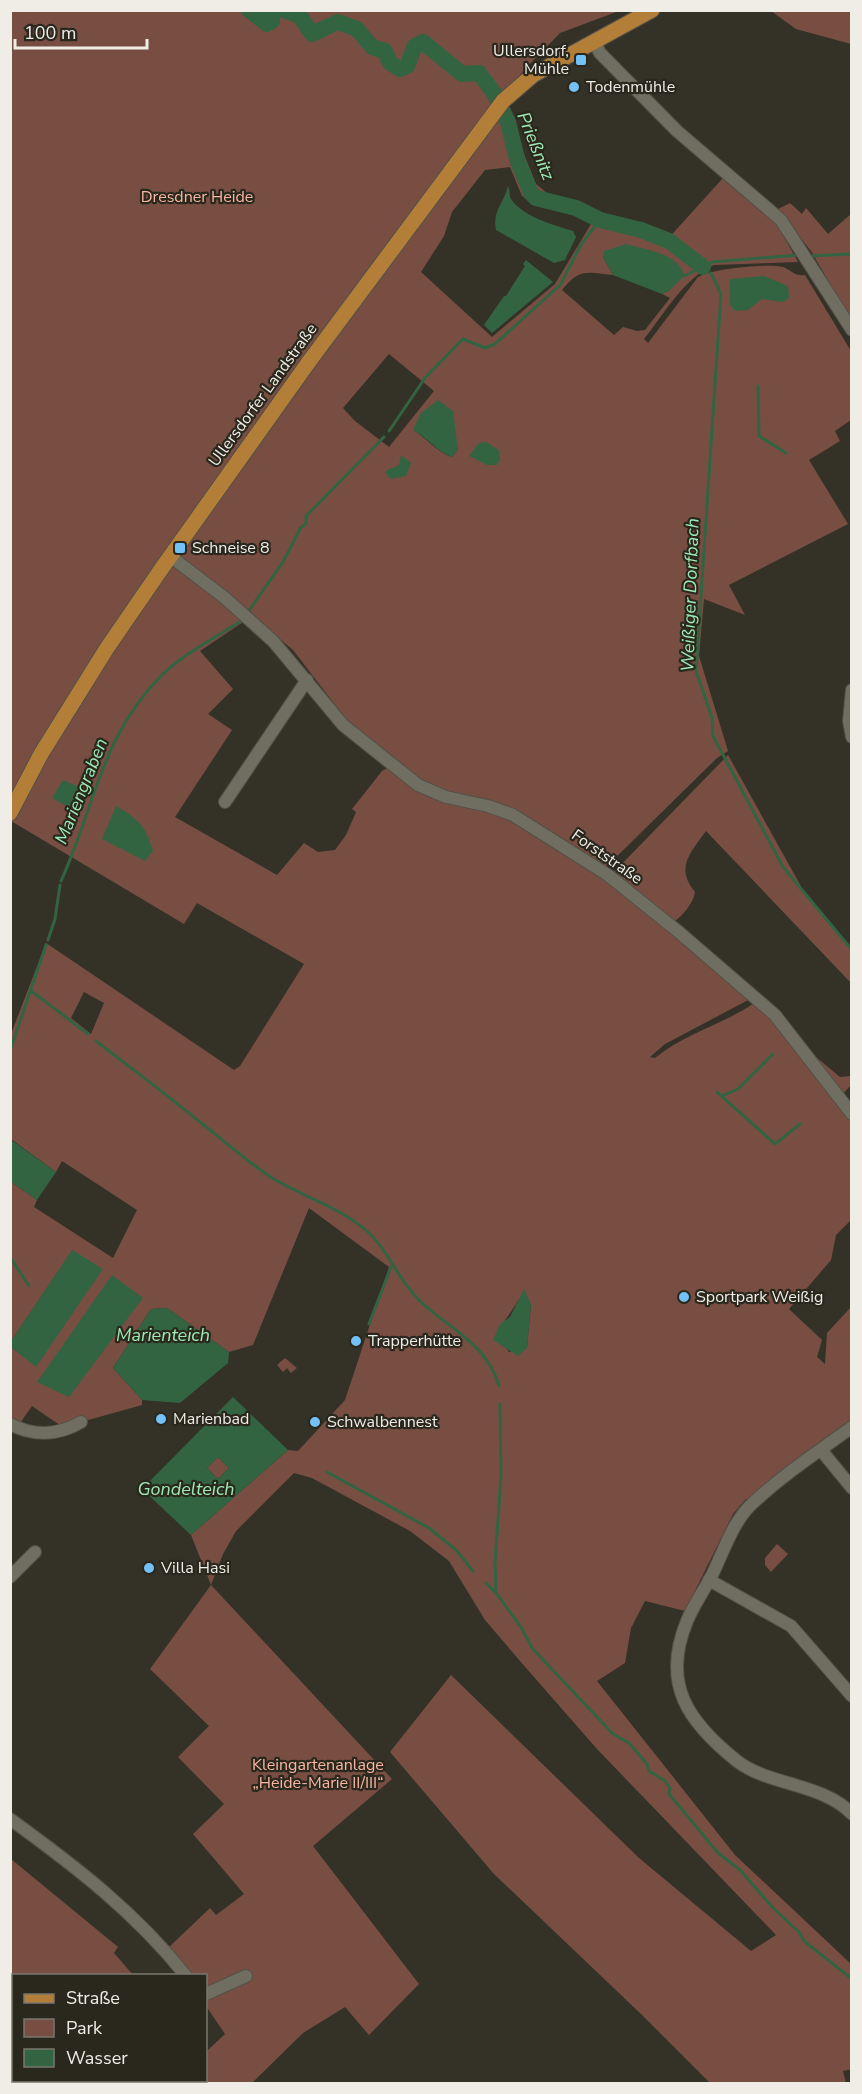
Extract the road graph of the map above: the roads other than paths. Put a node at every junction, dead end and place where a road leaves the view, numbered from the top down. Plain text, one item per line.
1 (652, 10) edge
2 (595, 43) junction
3 (852, 330) edge
4 (170, 556) junction
5 (307, 680) junction
6 (852, 690) edge
7 (852, 737) edge
8 (225, 802) dead end
9 (10, 813) edge
10 (852, 1114) edge
11 (81, 1422) dead end
12 (10, 1424) edge
13 (852, 1427) edge
14 (821, 1450) junction
15 (852, 1488) edge
16 (35, 1552) dead end
17 (10, 1577) edge
18 (709, 1580) junction
19 (852, 1696) edge
20 (852, 1814) edge
21 (10, 1819) edge
22 (184, 1974) edge
23 (246, 1976) dead end
24 (207, 1994) edge

1 - 2 main road, Ullersdorfer Landstraße
2 - 3 street
2 - 4 main road, Ullersdorfer Landstraße
4 - 5 street, Forststraße
4 - 9 main road, Ullersdorfer Landstraße
5 - 8 street
5 - 10 street, Forststraße
6 - 7 street
11 - 12 street
13 - 14 street
14 - 15 street
14 - 18 street
16 - 17 street
18 - 19 street
18 - 20 street
21 - 22 street
23 - 24 street

